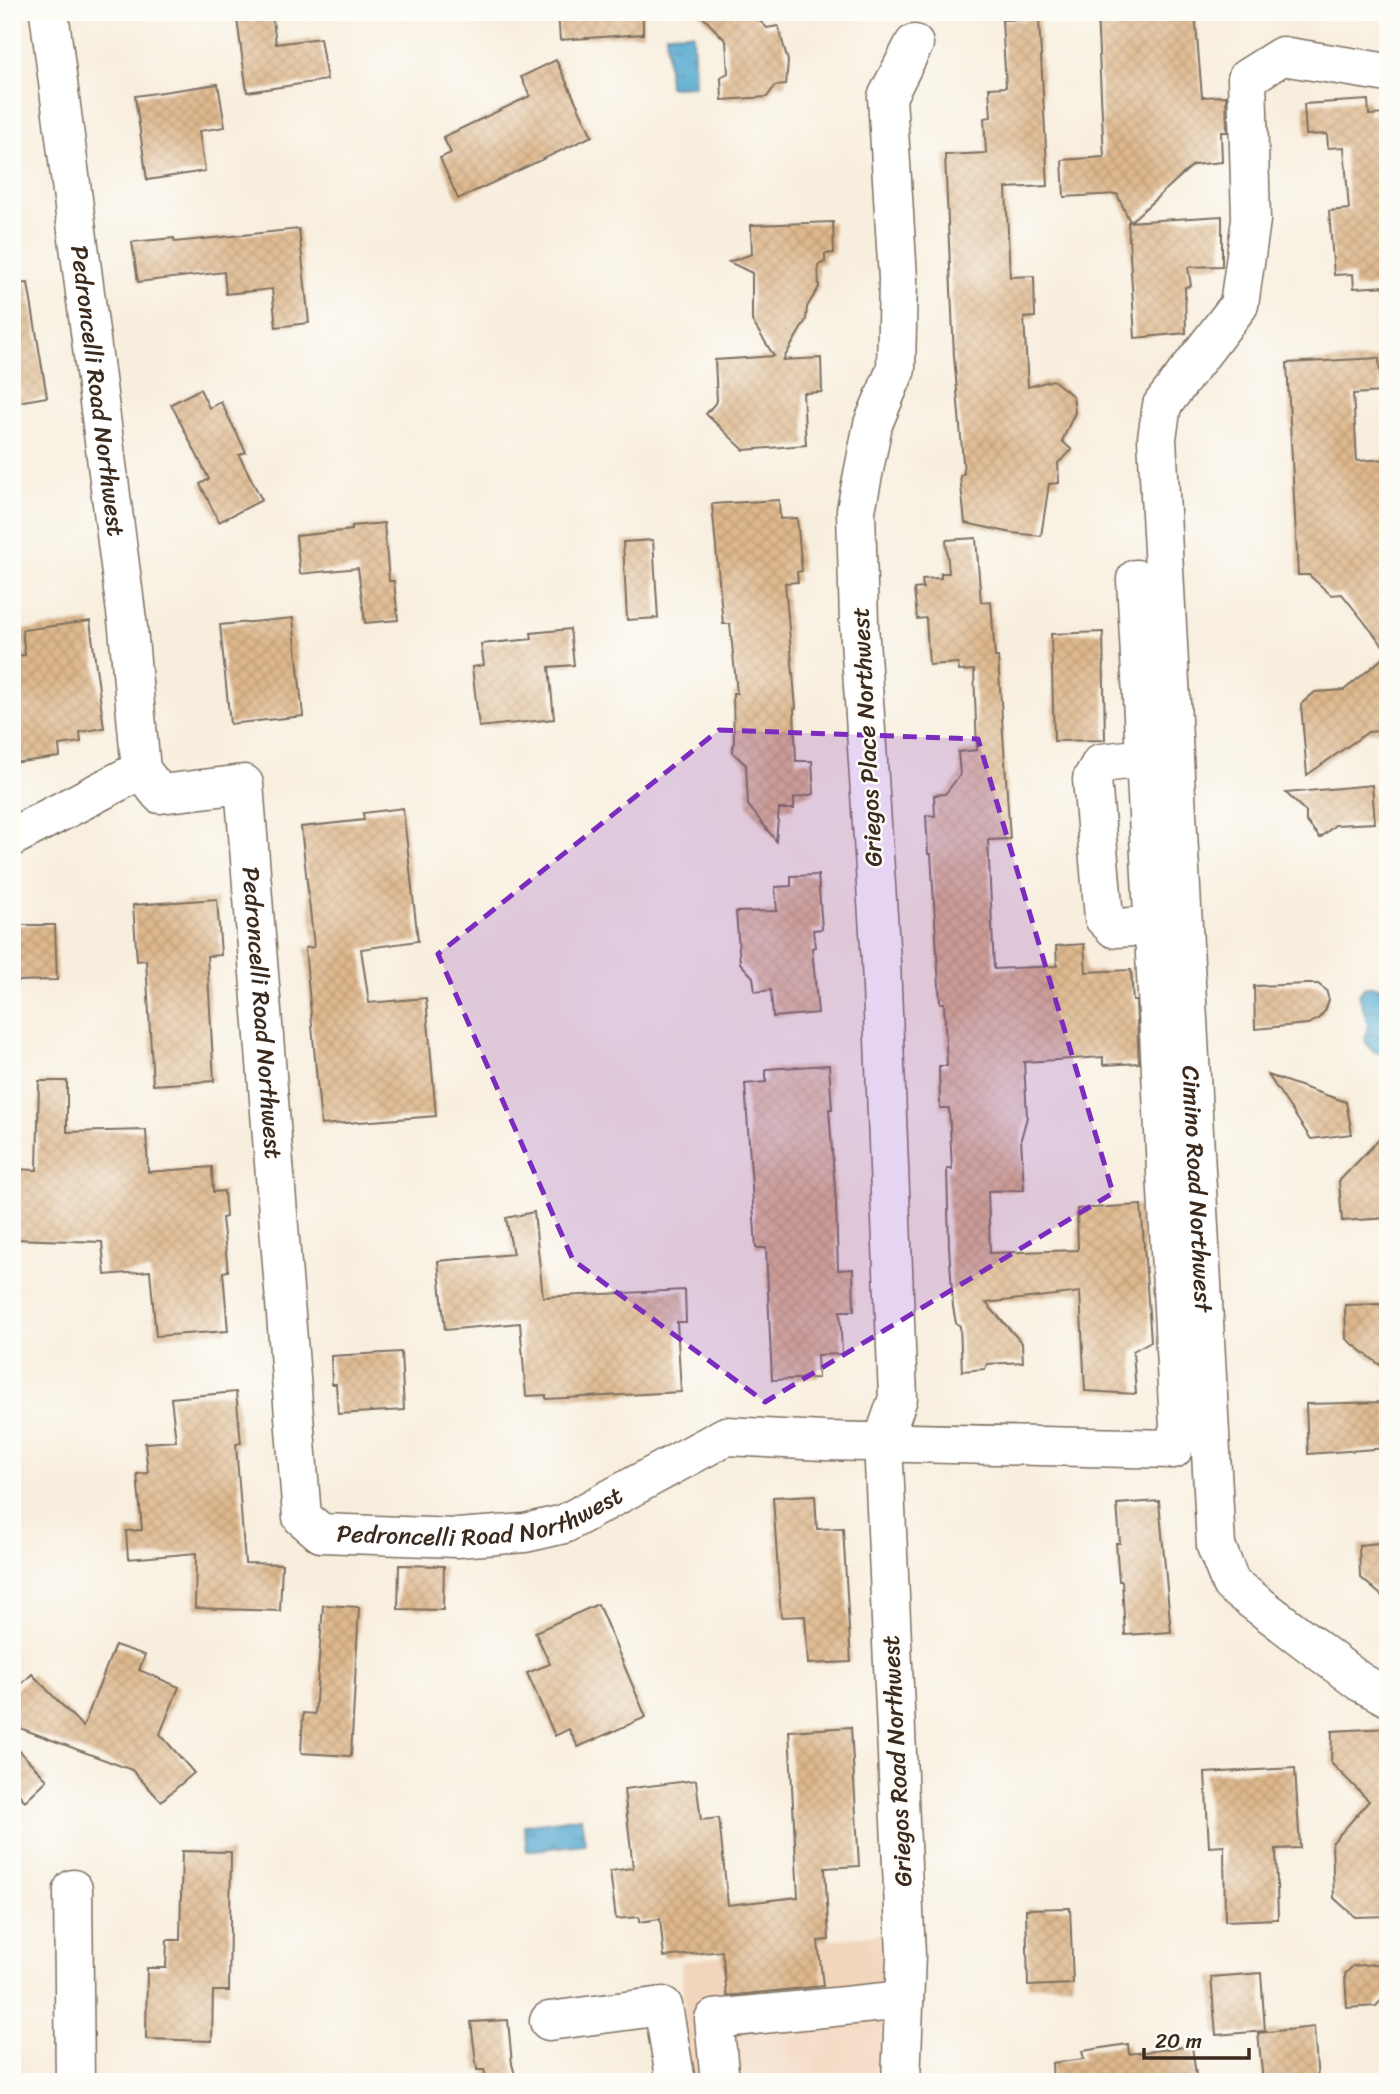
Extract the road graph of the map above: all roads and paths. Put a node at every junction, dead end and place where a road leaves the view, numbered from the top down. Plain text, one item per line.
1 (49, 12) edge
2 (915, 44) dead end
3 (1388, 73) edge
4 (1150, 589) junction
5 (1145, 758) junction
6 (141, 770) junction
7 (12, 837) edge
8 (1153, 926) junction
9 (883, 1441) junction
10 (1388, 1697) edge
11 (73, 1889) dead end
12 (904, 2000) junction
13 (549, 2021) dead end
14 (75, 2082) edge
15 (676, 2082) edge
16 (720, 2082) edge
17 (901, 2082) edge

1 - 6 street, Pedroncelli Road Northwest
2 - 9 street, Griegos Place Northwest
3 - 4 street
4 - 5 street
4 - 10 street, Cimino Road Northwest
5 - 8 street
5 - 8 street
6 - 7 street
6 - 9 street, Pedroncelli Road Northwest
8 - 9 street, Pedroncelli Road Northwest
9 - 12 street, Griegos Road Northwest
11 - 14 street
12 - 16 street
12 - 17 street, Griegos Road Northwest
13 - 15 street

